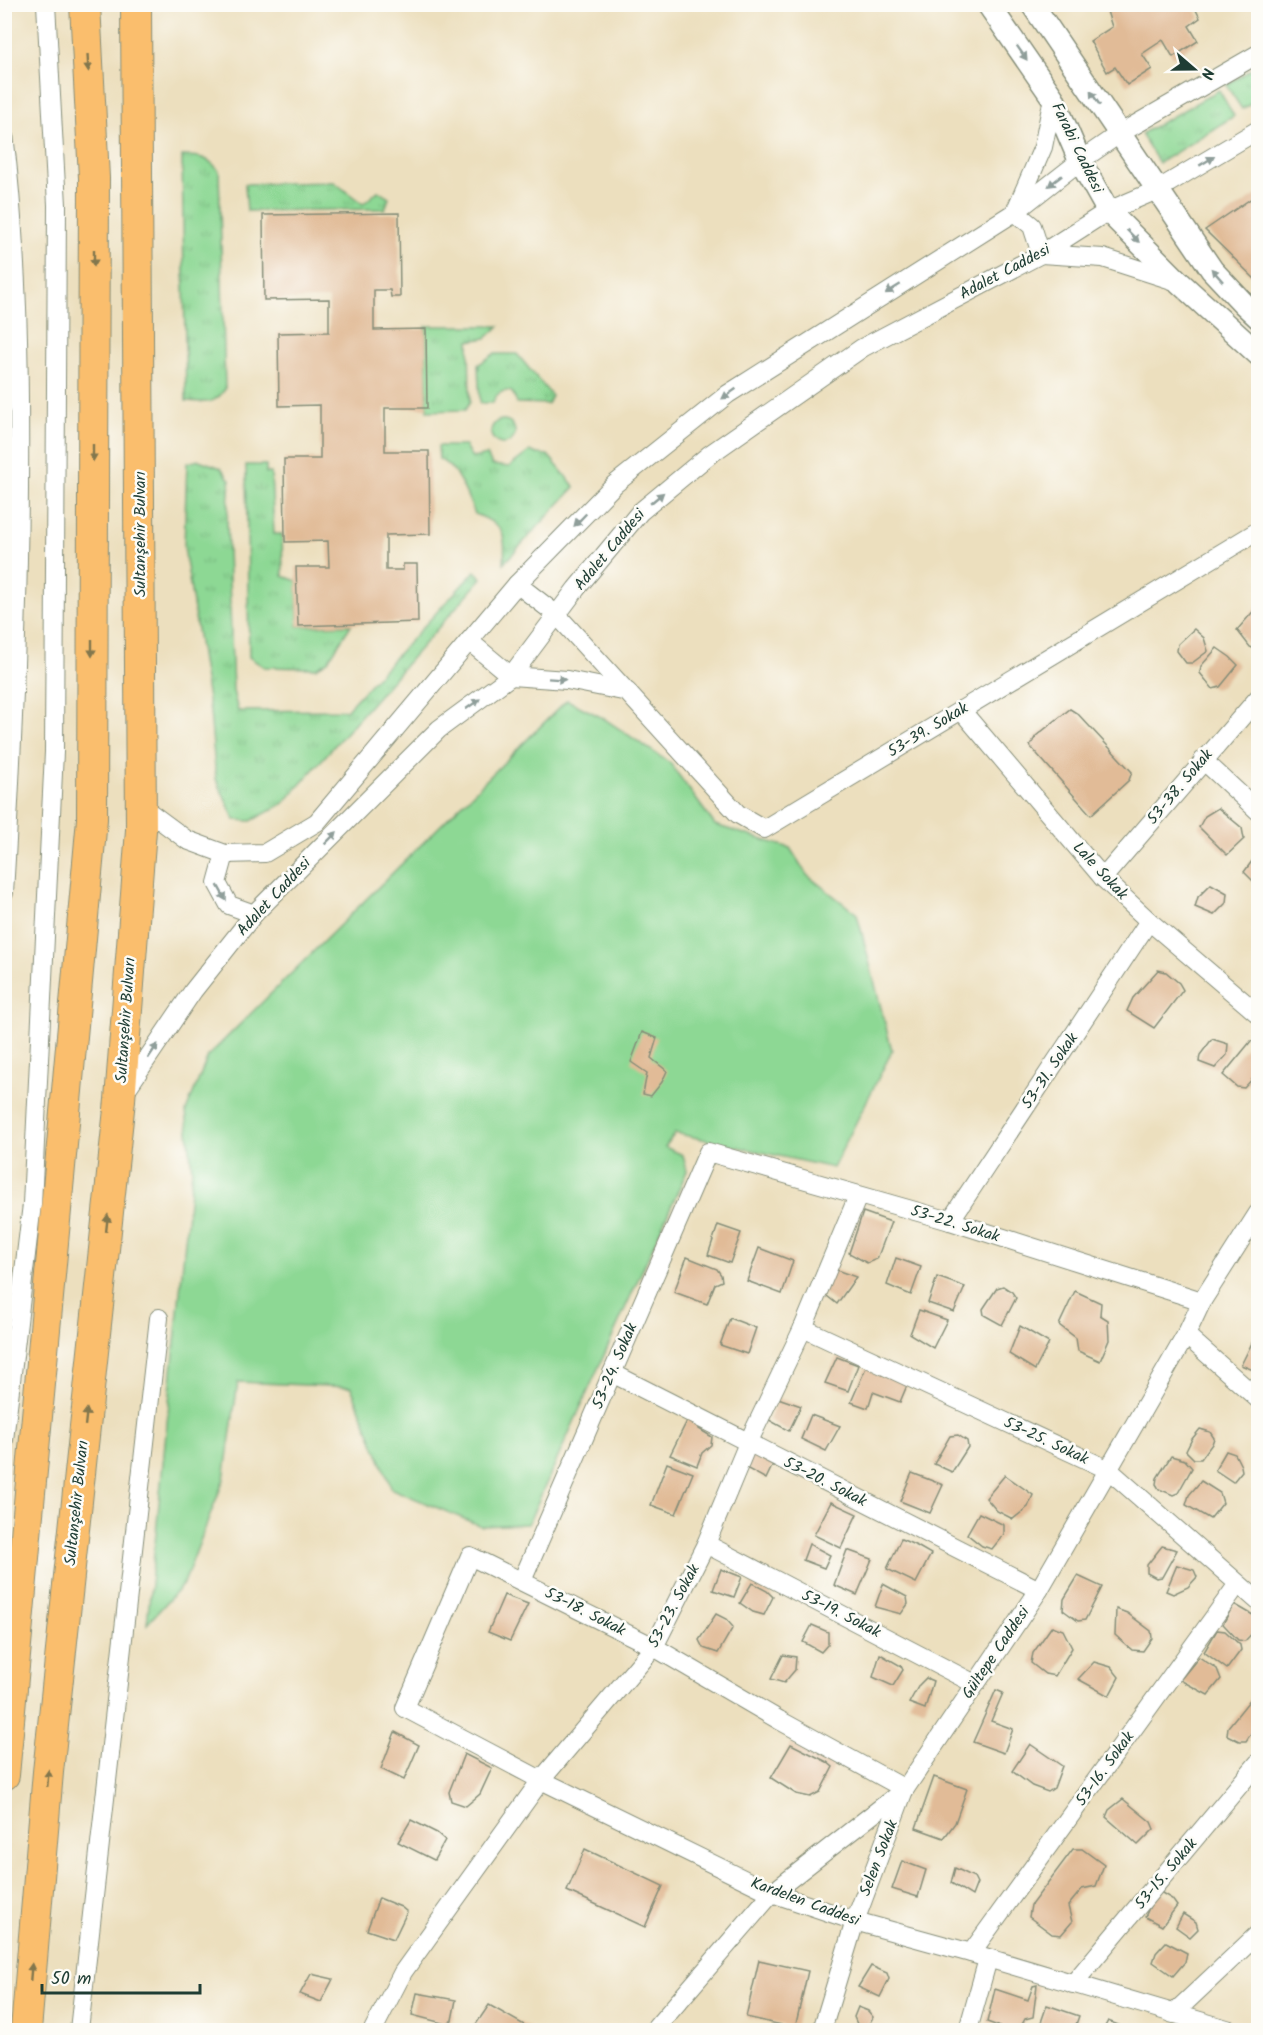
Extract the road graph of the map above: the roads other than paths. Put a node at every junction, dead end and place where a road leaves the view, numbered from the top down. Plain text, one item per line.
1 (46, 4) edge
2 (85, 4) edge
3 (136, 4) edge
4 (988, 4) edge
5 (1032, 4) edge
6 (1258, 54) edge
7 (1053, 98) junction
8 (1258, 130) edge
9 (4, 134) edge
10 (1119, 134) junction
11 (1080, 161) junction
12 (1156, 190) junction
13 (9, 206) edge
14 (1015, 212) junction
15 (1108, 212) junction
16 (1041, 254) junction
17 (1179, 282) junction
18 (1258, 317) edge
19 (1258, 354) edge
20 (12, 392) edge
21 (1258, 531) edge
22 (517, 584) junction
23 (11, 613) edge
24 (557, 615) junction
25 (469, 641) junction
26 (511, 676) junction
27 (628, 692) junction
28 (1258, 698) edge
29 (961, 710) junction
30 (1203, 760) junction
31 (141, 806) junction
32 (1258, 811) edge
33 (6, 839) edge
34 (225, 854) junction
35 (1103, 878) junction
36 (4, 893) edge
37 (254, 914) junction
38 (1149, 921) junction
39 (1258, 1014) edge
40 (120, 1100) junction
41 (708, 1152) joint
42 (858, 1196) junction
43 (1258, 1213) edge
44 (950, 1221) junction
45 (1202, 1301) junction
46 (159, 1318) dead end
47 (803, 1328) junction
48 (1186, 1335) junction
49 (612, 1373) junction
50 (1258, 1399) edge
51 (4, 1440) edge
52 (748, 1443) junction
53 (1110, 1470) junction
54 (706, 1544) junction
55 (522, 1581) junction
56 (1238, 1584) junction
57 (1039, 1590) junction
58 (1258, 1601) edge
59 (654, 1647) junction
60 (975, 1684) junction
61 (405, 1708) joint
62 (1258, 1763) edge
63 (4, 1775) edge
64 (541, 1780) junction
65 (905, 1789) junction
66 (772, 1893) junction
67 (855, 1921) junction
68 (1258, 1934) edge
69 (980, 1956) junction
70 (1073, 1984) junction
71 (1173, 2014) junction
72 (26, 2031) edge
73 (79, 2031) edge
74 (373, 2031) edge
75 (654, 2031) edge
76 (822, 2031) edge
77 (968, 2031) edge
78 (1230, 2031) edge

1 - 51 street
2 -> 63 highway
3 - 31 highway, Sultanşehir Bulvarı
4 -> 7 street, Farabi Caddesi
10 -> 5 street
6 - 10 street, Adalet Caddesi
7 - 11 street, Farabi Caddesi
7 - 14 street
12 -> 8 street, Adalet Caddesi
9 - 13 street
10 - 11 street, Adalet Caddesi
10 - 12 street
11 -> 14 street, Adalet Caddesi
11 - 15 street, Farabi Caddesi
12 - 15 street, Adalet Caddesi
18 -> 12 street
13 - 20 street
14 - 16 street
14 -> 22 street, Adalet Caddesi
15 - 16 street, Adalet Caddesi
15 -> 17 street, Farabi Caddesi
16 - 17 street
24 -> 16 street, Adalet Caddesi
17 - 19 street, Farabi Caddesi
20 - 23 street
21 - 29 street, 53-39. Sokak
22 - 24 street, 53-39. Sokak
22 - 25 street, Adalet Caddesi
23 - 33 street
24 - 26 street, Adalet Caddesi
24 - 27 street, 53-39. Sokak
25 - 26 street
25 - 34 street, Adalet Caddesi
26 -> 27 street
37 -> 26 street, Adalet Caddesi
27 - 29 street, 53-39. Sokak
28 - 30 street, 53-38. Sokak
29 - 35 street, Lale Sokak
30 - 32 street
30 - 35 street, 53-38. Sokak
31 - 34 street, Adalet Caddesi
31 - 40 highway, Sultanşehir Bulvarı
33 - 36 street
34 -> 37 street
35 - 38 street, Lale Sokak
40 -> 37 street, Adalet Caddesi
38 - 39 street, Lale Sokak
38 - 44 street, 53-31. Sokak
72 -> 40 highway, Sultanşehir Bulvarı
41 - 42 street, 53-22. Sokak
41 - 49 street, 53-24. Sokak
42 - 44 street, 53-22. Sokak
42 - 47 street, 53-23. Sokak
43 - 45 street, Gültepe Caddesi
44 - 45 street, 53-22. Sokak
45 - 48 street, Gültepe Caddesi
46 - 73 street
47 - 52 street, 53-23. Sokak
47 - 53 street, 53-25. Sokak
48 - 50 street
48 - 53 street, Gültepe Caddesi
49 - 52 street, 53-20. Sokak
49 - 55 street, 53-24. Sokak
52 - 54 street, 53-23. Sokak
52 - 57 street, 53-20. Sokak
53 - 56 street, 53-25. Sokak
53 - 57 street, Gültepe Caddesi
54 - 59 street, 53-23. Sokak
54 - 60 street, 53-19. Sokak
55 - 59 street, 53-18. Sokak
55 - 61 street, 53-18. Sokak
56 - 58 street, 53-25. Sokak
56 - 69 street, 53-16. Sokak
57 - 60 street, Gültepe Caddesi
59 - 64 street, 53-23. Sokak
59 - 65 street, 53-18. Sokak
60 - 65 street, Gültepe Caddesi
61 - 64 street, Kardelen Caddesi
62 - 70 street, 53-15. Sokak
64 - 66 street, Kardelen Caddesi
64 - 74 street, 53-23. Sokak
65 - 66 street, Gültepe Caddesi
65 - 67 street, Selen Sokak
66 - 67 street, Kardelen Caddesi
66 - 75 street, Gültepe Caddesi
67 - 69 street, Kardelen Caddesi
67 - 76 street, Selen Sokak
68 - 71 street
69 - 70 street, Kardelen Caddesi
69 - 77 street
70 - 71 street, Kardelen Caddesi
71 - 78 street, Kardelen Caddesi

